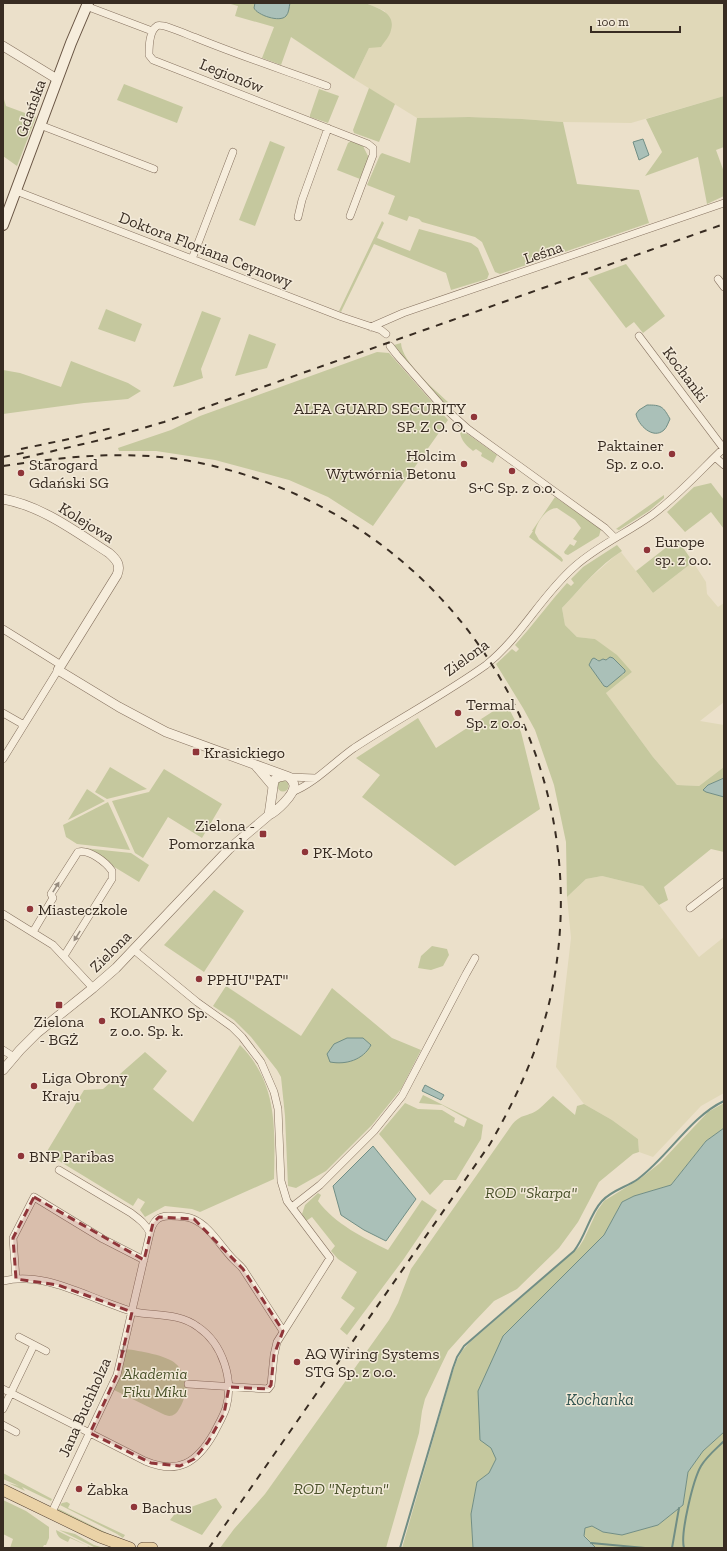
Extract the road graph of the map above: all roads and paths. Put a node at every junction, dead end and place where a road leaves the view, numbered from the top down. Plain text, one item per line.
1 (87, 5) edge
2 (152, 31) junction
3 (3, 46) edge
4 (57, 79) junction
5 (328, 86) dead end
6 (40, 125) junction
7 (328, 128) junction
8 (233, 152) dead end
9 (154, 169) dead end
10 (16, 190) junction
11 (724, 203) edge
12 (350, 216) dead end
13 (298, 217) dead end
14 (3, 225) edge
15 (192, 259) junction
16 (718, 279) dead end
17 (724, 287) edge
18 (370, 327) junction
19 (386, 334) dead end
20 (639, 336) dead end
21 (390, 346) dead end
22 (724, 449) edge
23 (715, 457) junction
24 (724, 466) edge
25 (3, 499) edge
26 (615, 538) junction
27 (3, 629) edge
28 (60, 668) junction
29 (3, 713) edge
30 (24, 725) junction
31 (3, 759) edge
32 (256, 766) junction
33 (287, 776) junction
34 (315, 778) junction
35 (273, 788) junction
36 (291, 794) junction
37 (269, 815) junction
38 (724, 882) edge
39 (690, 908) dead end
40 (3, 914) edge
41 (33, 932) junction
42 (134, 950) junction
43 (64, 956) junction
44 (475, 958) dead end
45 (93, 988) junction
46 (3, 1050) edge
47 (14, 1057) junction
48 (3, 1070) edge
49 (59, 1170) dead end
50 (292, 1207) junction
51 (150, 1233) junction
52 (144, 1260) junction
53 (16, 1279) junction
54 (3, 1281) edge
55 (132, 1311) junction
56 (283, 1331) junction
57 (19, 1337) dead end
58 (34, 1345) junction
59 (46, 1351) dead end
60 (188, 1384) dead end
61 (229, 1386) junction
62 (3, 1389) edge
63 (11, 1393) junction
64 (3, 1410) edge
65 (3, 1425) edge
66 (16, 1432) dead end
67 (90, 1433) junction
68 (3, 1490) edge
69 (51, 1514) junction
70 (100, 1538) junction
71 (117, 1548) edge
72 (130, 1548) edge
73 (143, 1548) edge
74 (152, 1548) edge

1 - 2 street
1 - 4 main road, Gdańska
2 - 5 street, Legionów
2 - 7 street, Legionów
3 - 4 street
4 - 6 main road, Gdańska
6 - 9 street
6 - 10 main road, Gdańska
7 - 12 street, Legionów
7 - 13 street
8 - 15 street
10 - 14 main road, Gdańska
10 - 15 street, Doktora Floriana Ceynowy
11 - 18 street, Leśna
15 - 18 street, Doktora Floriana Ceynowy
16 - 17 street
18 - 19 street, Doktora Floriana Ceynowy
20 - 22 street, Kochanki
21 - 26 street
22 - 23 street, Kochanki
23 - 24 street
23 - 26 street, Kochanki
25 - 28 street, Kolejowa
26 - 34 street, Zielona
27 - 28 street
28 - 30 street
28 - 32 street
29 - 30 street
30 - 31 street
32 - 33 street
32 - 35 street
33 - 34 street
33 - 35 street
33 - 36 street
34 - 36 street, Zielona
35 - 36 street
35 - 37 street
36 - 37 street, Zielona
37 - 42 street, Zielona
38 - 39 street
40 - 41 street
41 - 43 street
41 -> 43 street
42 - 45 street, Zielona
42 - 50 street
43 - 45 street
44 - 50 street
45 - 47 street, Zielona
46 - 47 street
47 - 48 street, Zielona
49 - 51 street
50 - 56 street
51 - 52 street, Jana Buchholza
51 - 56 street, Jana Buchholza
52 - 53 street
52 - 55 street, Jana Buchholza
53 - 54 street
53 - 55 street
55 - 61 street
55 -> 67 street, Jana Buchholza
56 - 61 street
57 - 58 street
58 - 59 street
58 - 63 street
60 - 61 street
61 - 67 street
62 - 63 street
63 - 64 street
63 - 67 street
65 - 66 street
67 - 69 street, Jana Buchholza
68 - 69 main road
69 - 70 main road
70 - 71 main road
70 - 72 main road
73 - 74 main road

